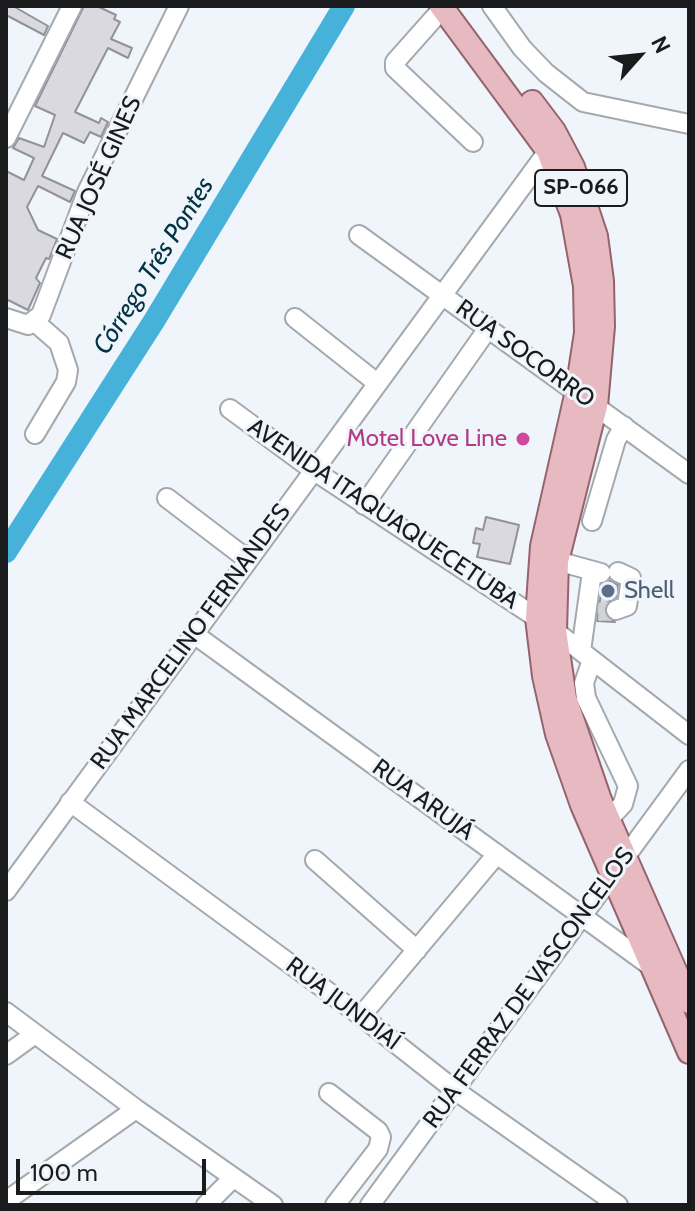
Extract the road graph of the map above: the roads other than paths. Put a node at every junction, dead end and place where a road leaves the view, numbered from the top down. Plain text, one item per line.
1 (72, 6) edge
2 (179, 6) edge
3 (492, 6) edge
4 (447, 7) edge
5 (689, 124) edge
6 (6, 138) edge
7 (473, 142) dead end
8 (548, 151) junction
9 (359, 235) dead end
10 (442, 294) junction
11 (6, 318) edge
12 (295, 318) dead end
13 (35, 322) junction
14 (489, 327) junction
15 (377, 383) junction
16 (577, 391) junction
17 (596, 406) junction
18 (230, 409) dead end
19 (624, 426) junction
20 (35, 434) dead end
21 (313, 470) junction
22 (689, 474) edge
23 (167, 498) dead end
24 (364, 505) junction
25 (592, 521) dead end
26 (247, 559) junction
27 (557, 561) junction
28 (604, 572) junction
29 (600, 611) junction
30 (549, 619) junction
31 (194, 634) junction
32 (587, 656) junction
33 (689, 735) edge
34 (689, 770) edge
35 (70, 802) junction
36 (608, 820) junction
37 (497, 854) junction
38 (315, 860) dead end
39 (617, 865) junction
40 (6, 891) edge
41 (581, 915) junction
42 (417, 950) junction
43 (652, 967) junction
44 (687, 996) edge
45 (6, 1012) edge
46 (361, 1016) junction
47 (35, 1034) junction
48 (689, 1052) edge
49 (6, 1055) edge
50 (456, 1091) junction
51 (329, 1093) dead end
52 (136, 1109) junction
53 (233, 1178) junction
54 (6, 1201) edge
55 (206, 1205) edge
56 (273, 1205) edge
57 (335, 1205) edge
58 (370, 1205) edge
59 (618, 1205) edge

1 - 6 street
2 - 13 street, RUA JOSÉ GINES
3 - 5 street
4 - 7 street
4 - 8 main road, SP-066
4 - 17 main road, SP-066
8 - 10 street, RUA MARCELINO FERNANDES
8 - 16 main road, SP-066
9 - 10 street, RUA SOCORRO
10 - 14 street, RUA SOCORRO
10 - 15 street, RUA MARCELINO FERNANDES
11 - 13 street
12 - 15 street
13 - 20 street
14 - 16 street, RUA SOCORRO
14 - 24 street
15 - 21 street, RUA MARCELINO FERNANDES
16 - 17 street, RUA SOCORRO
16 - 30 main road, SP-066
17 - 19 street, RUA SOCORRO
17 - 27 main road, SP-066
18 - 21 street, AVENIDA ITAQUAQUECETUBA
19 - 22 street, RUA SOCORRO
19 - 25 street
21 - 24 street, AVENIDA ITAQUAQUECETUBA
21 - 26 street, RUA MARCELINO FERNANDES
23 - 26 street
24 - 30 street, AVENIDA ITAQUAQUECETUBA
26 - 31 street, RUA MARCELINO FERNANDES
27 - 28 street
27 - 30 main road, SP-066
28 - 29 street
28 - 29 street
29 - 30 street
29 - 32 street
30 - 32 street, AVENIDA ITAQUAQUECETUBA
30 - 36 main road, SP-066
30 - 39 main road, SP-066
31 - 35 street, RUA MARCELINO FERNANDES
31 - 37 street, RUA ARUJÁ
32 - 33 street, AVENIDA ITAQUAQUECETUBA
32 - 36 street
34 - 39 street, RUA FERRAZ DE VASCONCELOS
35 - 40 street, RUA MARCELINO FERNANDES
35 - 46 street, RUA JUNDIAÍ
36 - 39 main road, SP-066
37 - 41 street, RUA ARUJÁ
37 - 42 street
38 - 42 street
39 - 41 street, RUA FERRAZ DE VASCONCELOS
39 - 43 main road, SP-066
39 - 44 main road, SP-066
41 - 43 street, RUA ARUJÁ
41 - 50 street, RUA FERRAZ DE VASCONCELOS
42 - 46 street
43 - 48 main road, SP-066
45 - 47 street
46 - 50 street, RUA JUNDIAÍ
47 - 49 street
47 - 52 street
50 - 58 street, RUA FERRAZ DE VASCONCELOS
50 - 59 street, RUA JUNDIAÍ
51 - 57 street
52 - 53 street
52 - 54 street
53 - 55 street
53 - 56 street

